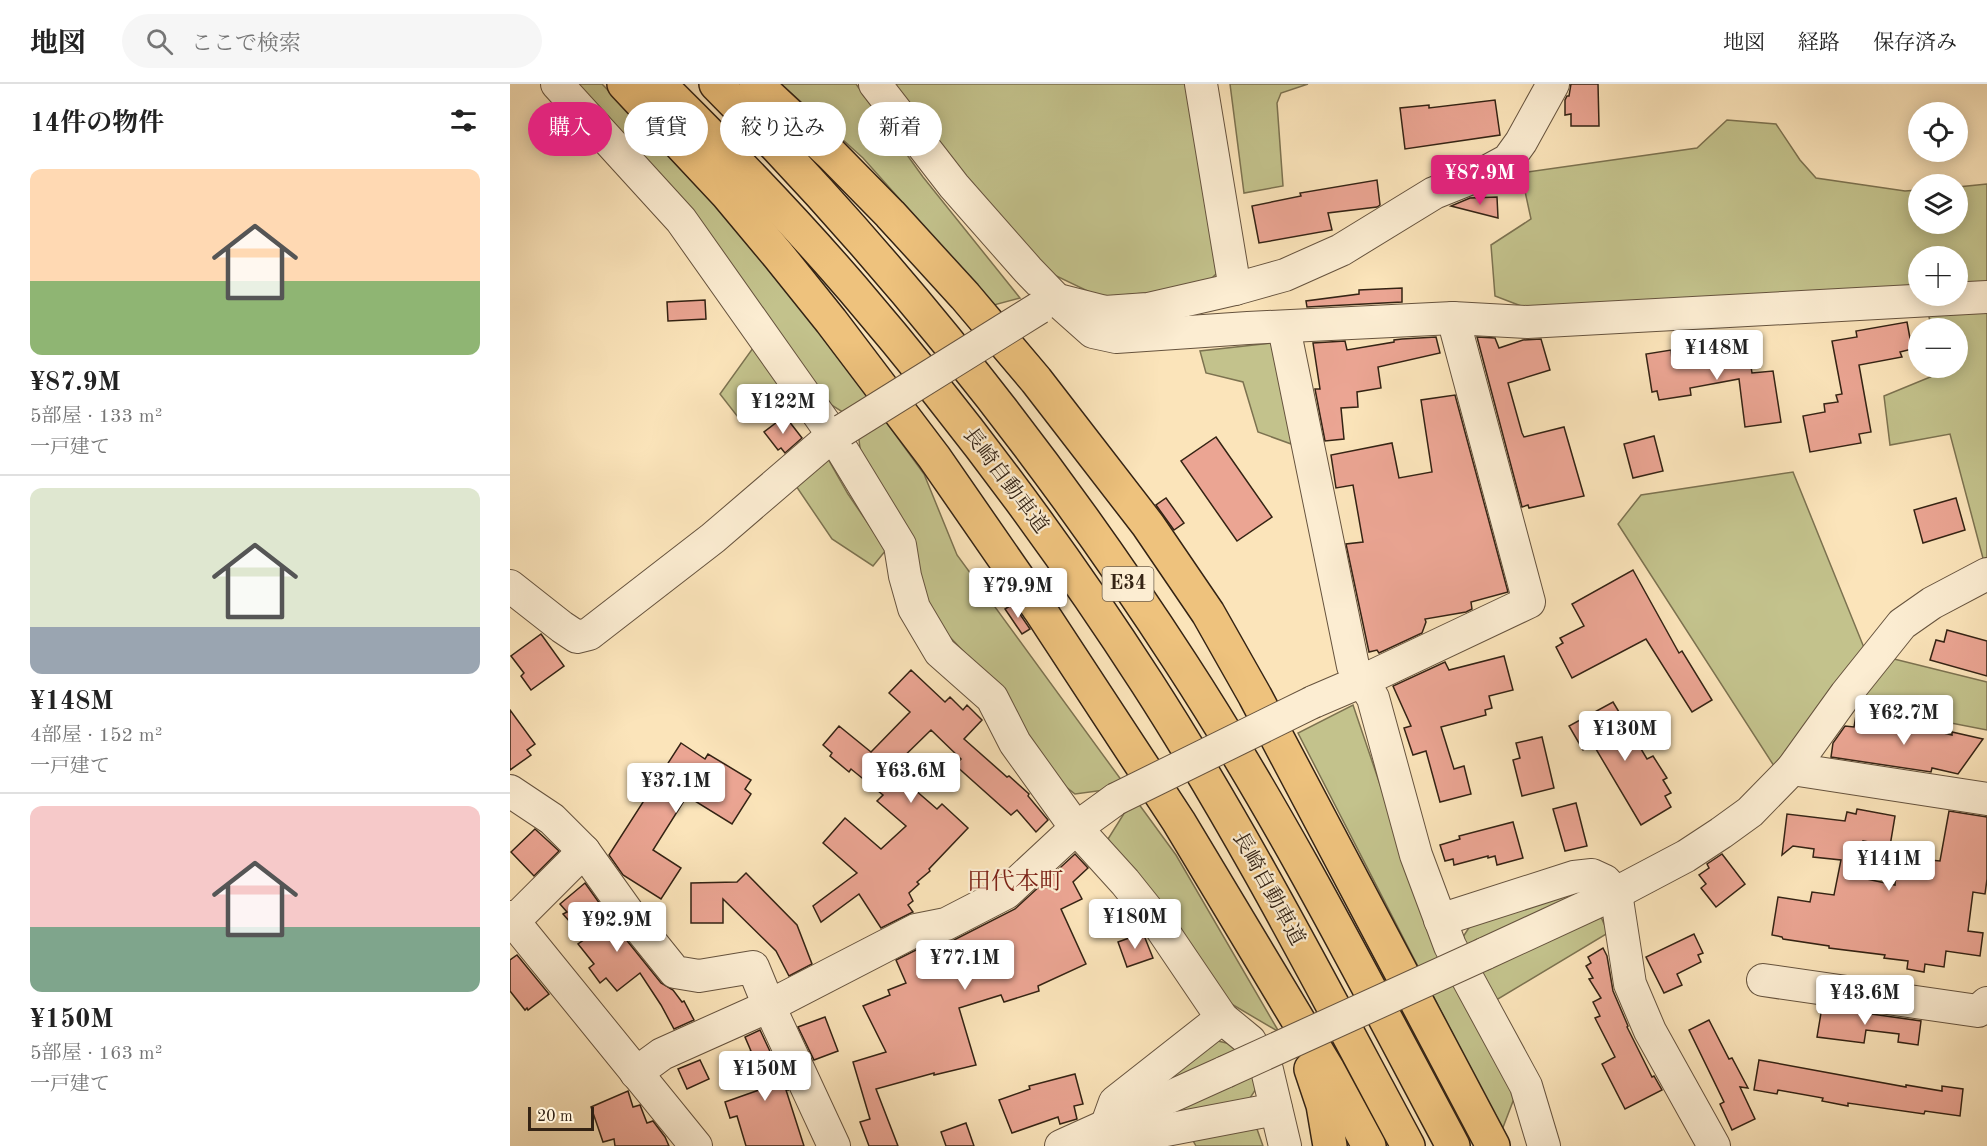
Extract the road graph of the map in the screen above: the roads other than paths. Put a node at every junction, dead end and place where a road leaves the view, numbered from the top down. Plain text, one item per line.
1 (557, 84) edge
2 (624, 84) edge
3 (659, 84) edge
4 (716, 84) edge
5 (756, 84) edge
6 (875, 84) edge
7 (1202, 84) edge
8 (1553, 84) edge
9 (1236, 289) junction
10 (1987, 297) edge
11 (1048, 304) junction
12 (1453, 318) junction
13 (1284, 328) junction
14 (838, 432) junction
15 (1987, 574) edge
16 (510, 586) edge
17 (1362, 681) junction
18 (1792, 769) junction
19 (510, 791) edge
20 (1987, 799) edge
21 (1076, 828) junction
22 (584, 850) junction
23 (1616, 893) junction
24 (512, 919) edge
25 (1440, 920) junction
26 (1269, 973) junction
27 (1762, 980) dead end
28 (1987, 1003) edge
29 (769, 1006) junction
30 (1222, 1018) junction
31 (636, 1073) junction
32 (1276, 1109) junction
33 (1106, 1127) junction
34 (696, 1146) edge
35 (834, 1146) edge
36 (1061, 1146) edge
37 (1285, 1146) edge
38 (1330, 1146) edge
39 (1369, 1146) edge
40 (1408, 1146) edge
41 (1453, 1146) edge
42 (1493, 1146) edge
43 (1544, 1146) edge
44 (1714, 1146) edge

1 - 14 street
2 - 26 highway
3 - 40 highway, 長崎自動車道 / E34
4 - 41 highway, 長崎自動車道 / E34
5 - 42 highway
6 - 11 street
7 - 9 street
8 - 9 street
9 - 11 street
10 - 12 street
11 - 13 street
11 - 14 street, bridge
12 - 13 street
12 - 17 street
13 - 17 street
14 - 16 street
14 - 21 street
15 - 18 street
17 - 21 street, bridge
17 - 25 street
18 - 20 street
18 - 23 street
19 - 22 street
21 - 29 street
21 - 30 street
22 - 24 street
22 - 29 street
23 - 25 street
23 - 33 street, bridge
23 - 44 street
24 - 31 street
25 - 43 street
26 - 38 highway
26 - 39 highway
27 - 28 street
29 - 31 street
29 - 35 street
30 - 32 street
30 - 33 street
31 - 34 street
32 - 33 street
32 - 37 street
33 - 36 street

